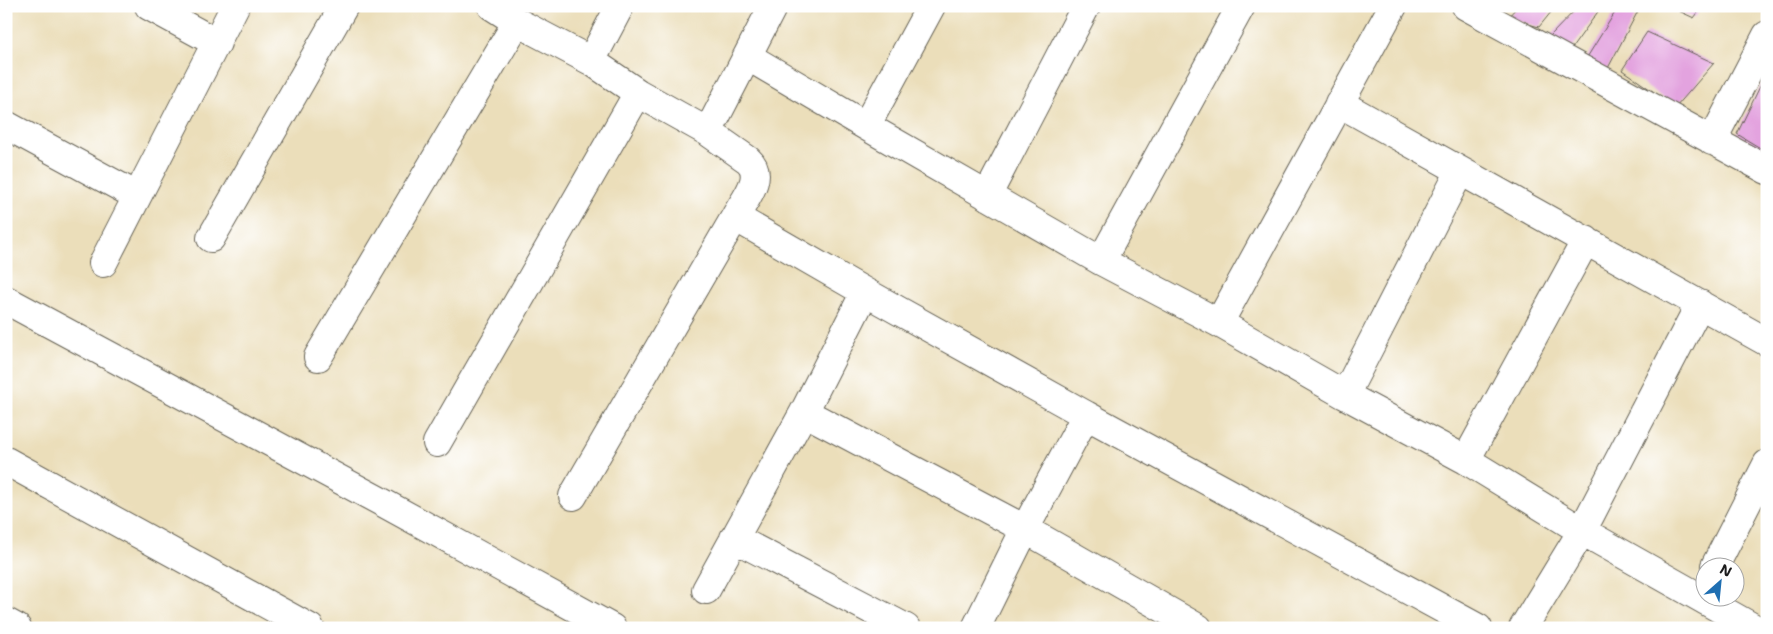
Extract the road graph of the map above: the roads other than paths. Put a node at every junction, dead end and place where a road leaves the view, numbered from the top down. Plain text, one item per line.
1 (149, 6) edge
2 (235, 6) edge
3 (344, 6) edge
4 (492, 6) edge
5 (620, 6) edge
6 (773, 6) edge
7 (931, 6) edge
8 (1086, 6) edge
9 (1240, 6) edge
10 (1393, 6) edge
11 (1466, 6) edge
12 (516, 22) junction
13 (1767, 35) edge
14 (217, 43) junction
15 (747, 56) junction
16 (591, 61) junction
17 (638, 94) junction
18 (1339, 103) junction
19 (6, 125) edge
20 (866, 126) junction
21 (708, 132) junction
22 (1712, 141) junction
23 (1767, 170) edge
24 (1460, 171) junction
25 (137, 196) junction
26 (987, 196) junction
27 (736, 217) junction
28 (211, 238) dead end
29 (1586, 240) junction
30 (1102, 261) junction
31 (103, 263) dead end
32 (866, 292) junction
33 (6, 300) edge
34 (1700, 304) junction
35 (1219, 323) junction
36 (1767, 342) edge
37 (318, 357) dead end
38 (1345, 395) junction
39 (804, 412) junction
40 (1086, 415) junction
41 (437, 444) dead end
42 (1466, 460) junction
43 (6, 461) edge
44 (1767, 464) edge
45 (573, 496) dead end
46 (1025, 529) junction
47 (1582, 531) junction
48 (734, 538) junction
49 (1720, 556) edge
50 (1696, 587) edge
51 (706, 590) dead end
52 (1724, 606) edge
53 (6, 622) edge
54 (17, 628) edge
55 (310, 628) edge
56 (612, 628) edge
57 (906, 628) edge
58 (976, 628) edge
59 (1198, 628) edge
60 (1478, 628) edge
61 (1523, 628) edge
62 (1754, 628) edge

1 - 14 street
2 - 14 street
3 - 28 street
4 - 12 street
5 - 16 street
6 - 15 street
7 - 20 street
8 - 26 street
9 - 30 street
10 - 18 street
11 - 22 street
12 - 16 street
12 - 37 street
13 - 22 street
14 - 25 street
15 - 20 street
15 - 21 street
16 - 17 street
17 - 21 street
17 - 41 street
18 - 24 street
18 - 35 street
19 - 25 street
20 - 26 street
21 - 27 street
22 - 23 street
24 - 29 street
24 - 38 street
25 - 31 street
26 - 30 street
27 - 32 street
27 - 45 street
29 - 34 street
29 - 42 street
30 - 35 street
32 - 39 street
32 - 40 street
33 - 56 street
34 - 36 street
34 - 47 street
35 - 38 street
38 - 42 street
39 - 46 street
39 - 48 street
40 - 46 street
40 - 60 street
42 - 47 street
43 - 55 street
44 - 49 street
46 - 58 street
46 - 59 street
47 - 50 street
47 - 61 street
48 - 51 street
48 - 57 street
52 - 62 street
53 - 54 street

